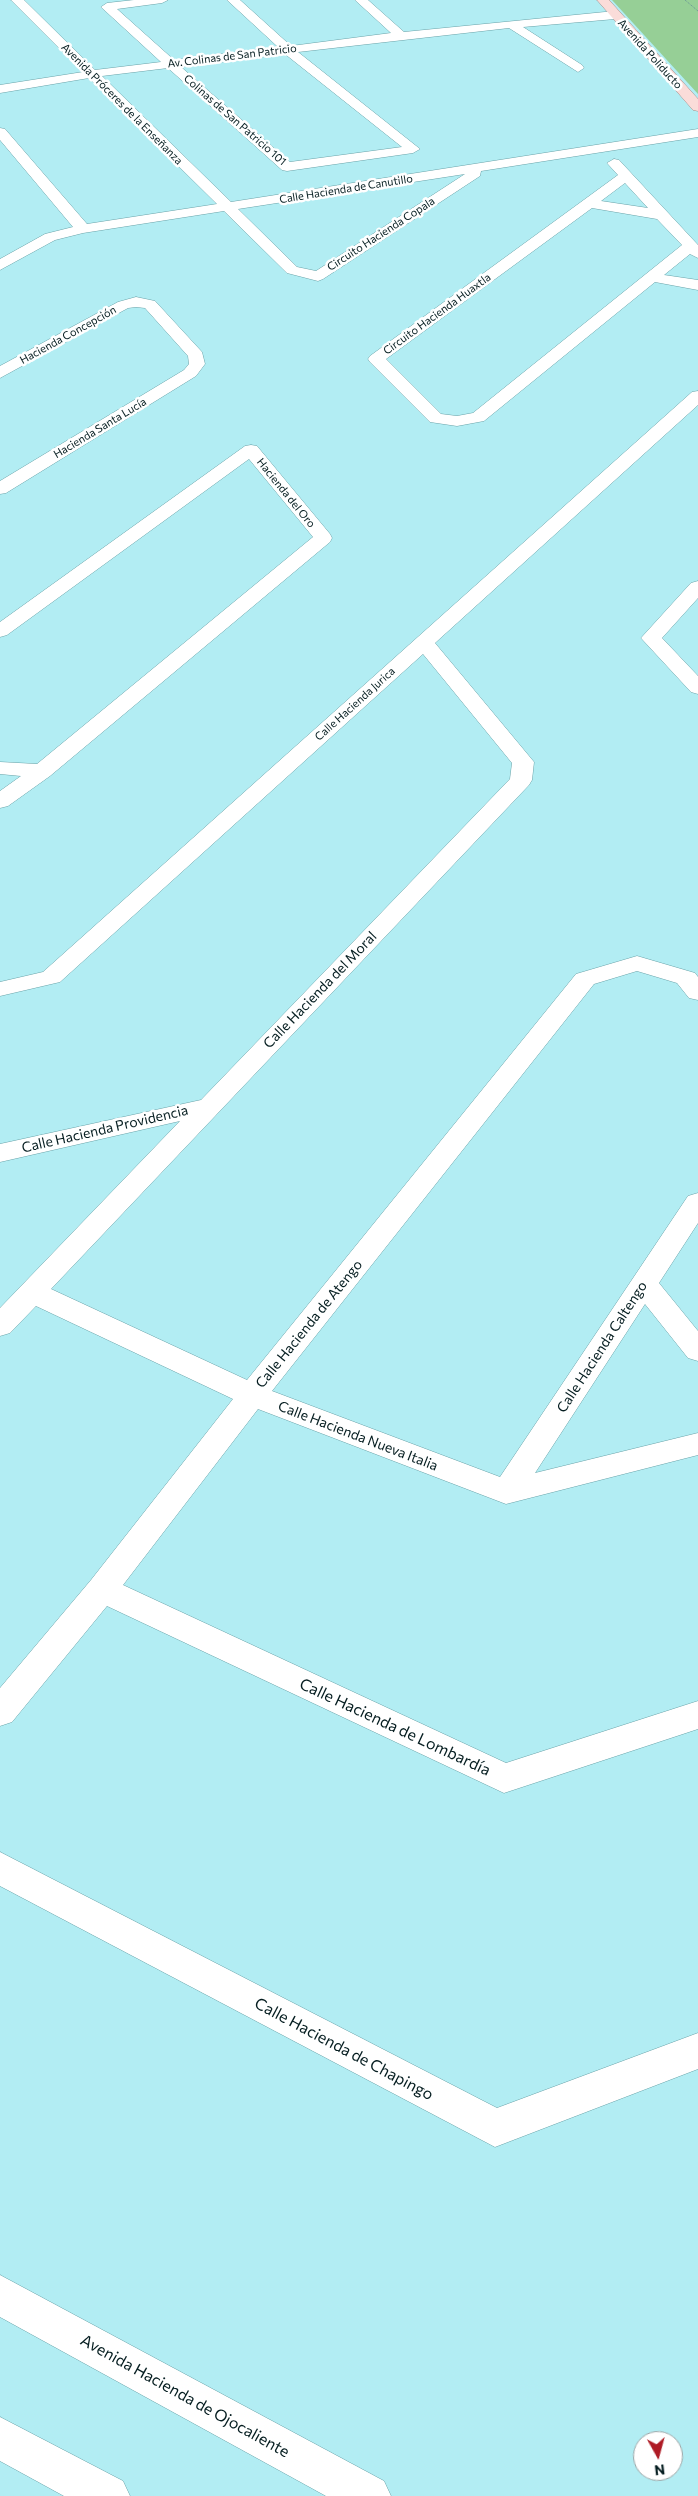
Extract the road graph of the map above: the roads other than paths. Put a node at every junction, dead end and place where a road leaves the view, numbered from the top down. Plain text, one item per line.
1 (17, 0) edge
2 (162, 0) edge
3 (233, 0) edge
4 (361, 0) edge
5 (603, 0) edge
6 (616, 15) junction
7 (511, 24) junction
8 (401, 36) junction
9 (288, 50) junction
10 (170, 64) junction
11 (578, 68) dead end
12 (91, 74) junction
13 (0, 89) edge
14 (698, 108) edge
15 (0, 132) edge
16 (698, 133) edge
17 (601, 148) junction
18 (482, 168) junction
19 (626, 176) junction
20 (407, 180) junction
21 (445, 192) junction
22 (285, 199) junction
23 (589, 203) junction
24 (227, 208) junction
25 (662, 215) junction
26 (245, 225) junction
27 (83, 229) junction
28 (694, 250) edge
29 (0, 265) edge
30 (651, 277) junction
31 (698, 285) edge
32 (197, 364) joint
33 (0, 373) edge
34 (698, 396) edge
35 (0, 489) edge
36 (698, 587) edge
37 (0, 631) edge
38 (424, 643) junction
39 (698, 688) edge
40 (0, 768) edge
41 (42, 771) junction
42 (0, 801) edge
43 (0, 989) edge
44 (698, 993) edge
45 (210, 1106) junction
46 (0, 1153) edge
47 (698, 1202) edge
48 (644, 1283) junction
49 (32, 1292) junction
50 (0, 1326) edge
51 (698, 1351) edge
52 (252, 1395) junction
53 (698, 1444) edge
54 (506, 1492) junction
55 (102, 1589) junction
56 (0, 1712) edge
57 (698, 1715) edge
58 (0, 1868) edge
59 (698, 2050) edge
60 (0, 2295) edge
61 (0, 2438) edge
62 (108, 2496) edge
63 (369, 2496) edge

1 - 12 street, Avenida Próceres de la Enseñanza
2 - 10 street
3 - 9 street
4 - 8 street
5 - 6 main road, Avenida Poliducto
6 - 7 street, Av. Colinas de San Patricio
6 - 14 main road, Avenida Poliducto
7 - 8 street, Av. Colinas de San Patricio
7 - 11 street
8 - 9 street, Av. Colinas de San Patricio
9 - 10 street, Av. Colinas de San Patricio
9 - 10 street, Colinas de San Patricio 101
10 - 12 street, Av. Colinas de San Patricio
12 - 13 street, Av. Colinas de San Patricio
12 - 24 street, Avenida Próceres de la Enseñanza
15 - 27 street
16 - 17 street, Calle Hacienda de Canutillo
17 - 18 street, Calle Hacienda de Canutillo
17 - 19 street
18 - 20 street, Calle Hacienda de Canutillo
18 - 21 street, Circuito Hacienda Copala
19 - 23 street, Circuito Hacienda Huaxtla
19 - 25 street
20 - 21 street, Circuito Hacienda Copala
20 - 22 street, Calle Hacienda de Canutillo
21 - 26 street, Circuito Hacienda Copala
22 - 24 street, Calle Hacienda de Canutillo
22 - 26 street
23 - 25 street
23 - 30 street, Circuito Hacienda Huaxtla
24 - 26 street, Circuito Hacienda Copala
24 - 27 street, Calle Hacienda de Canutillo
25 - 28 street
27 - 29 street, Calle Hacienda de Canutillo
28 - 30 street, Circuito Hacienda Huaxtla
30 - 31 street
32 - 33 street, Hacienda Concepción
32 - 35 street, Hacienda Santa Lucía
34 - 38 street, Calle Hacienda Jurica
36 - 39 street
37 - 41 street, Hacienda del Oro
38 - 43 street, Calle Hacienda Jurica
38 - 45 street, Calle Hacienda del Moral
40 - 41 street
41 - 42 street, Hacienda del Oro
44 - 52 street, Calle Hacienda de Atengo
45 - 46 street, Calle Hacienda Providencia
45 - 49 street, Calle Hacienda del Moral
47 - 48 street, Calle Hacienda Caltengo
48 - 51 street
48 - 54 street, Calle Hacienda Caltengo
49 - 50 street, Calle Hacienda del Moral
49 - 52 street, Calle Hacienda Nueva Italia
52 - 54 street, Calle Hacienda Nueva Italia
52 - 55 street, Calle Hacienda de Atengo
53 - 54 street
55 - 56 street, Calle Hacienda de Atengo
55 - 57 street, Calle Hacienda de Lombardía
58 - 59 street, Calle Hacienda de Chapingo
60 - 63 street, Avenida Hacienda de Ojocaliente
61 - 62 street

